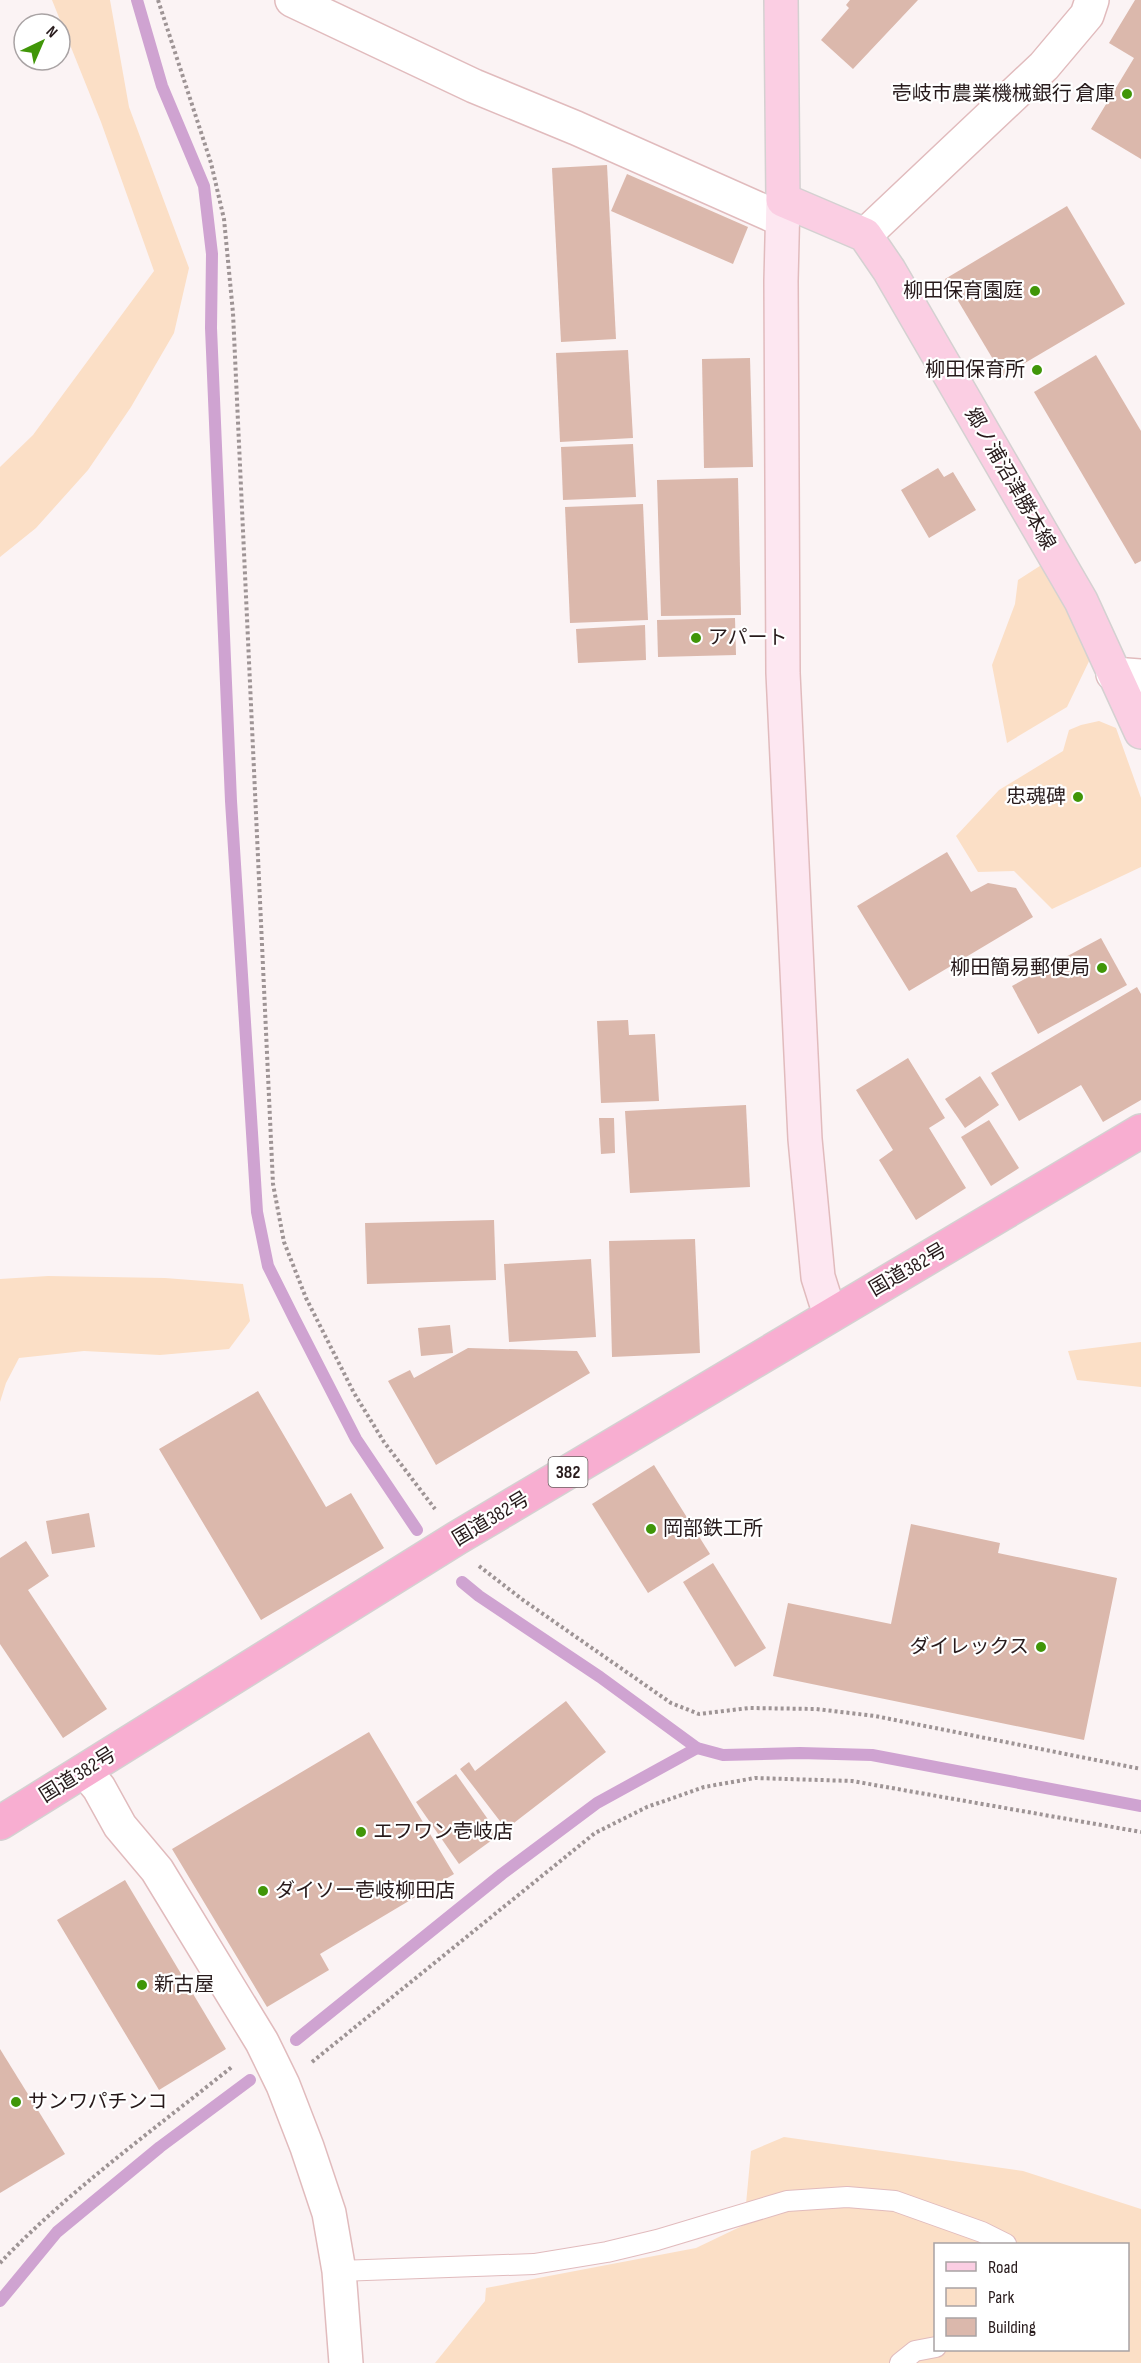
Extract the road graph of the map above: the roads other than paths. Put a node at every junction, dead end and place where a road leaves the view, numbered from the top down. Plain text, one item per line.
1 (292, 0) edge
2 (781, 0) edge
3 (1092, 0) edge
4 (783, 210) junction
5 (865, 235) junction
6 (1127, 675) edge
7 (1141, 732) edge
8 (1141, 1131) edge
9 (830, 1315) junction
10 (85, 1771) junction
11 (0, 1822) edge
12 (1004, 2243) edge
13 (339, 2271) junction
14 (934, 2347) edge
15 (346, 2363) edge
16 (900, 2363) edge

1 - 4 street
2 - 4 main road
3 - 5 street
4 - 5 main road
4 - 9 street
5 - 6 main road, 郷ノ浦沼津勝本線
6 - 7 main road, 郷ノ浦沼津勝本線
8 - 9 highway, 国道382号 / 382
9 - 10 highway, 国道382号 / 382
10 - 11 highway, 国道382号 / 382
10 - 13 street
12 - 13 lane
13 - 15 street
14 - 16 lane

